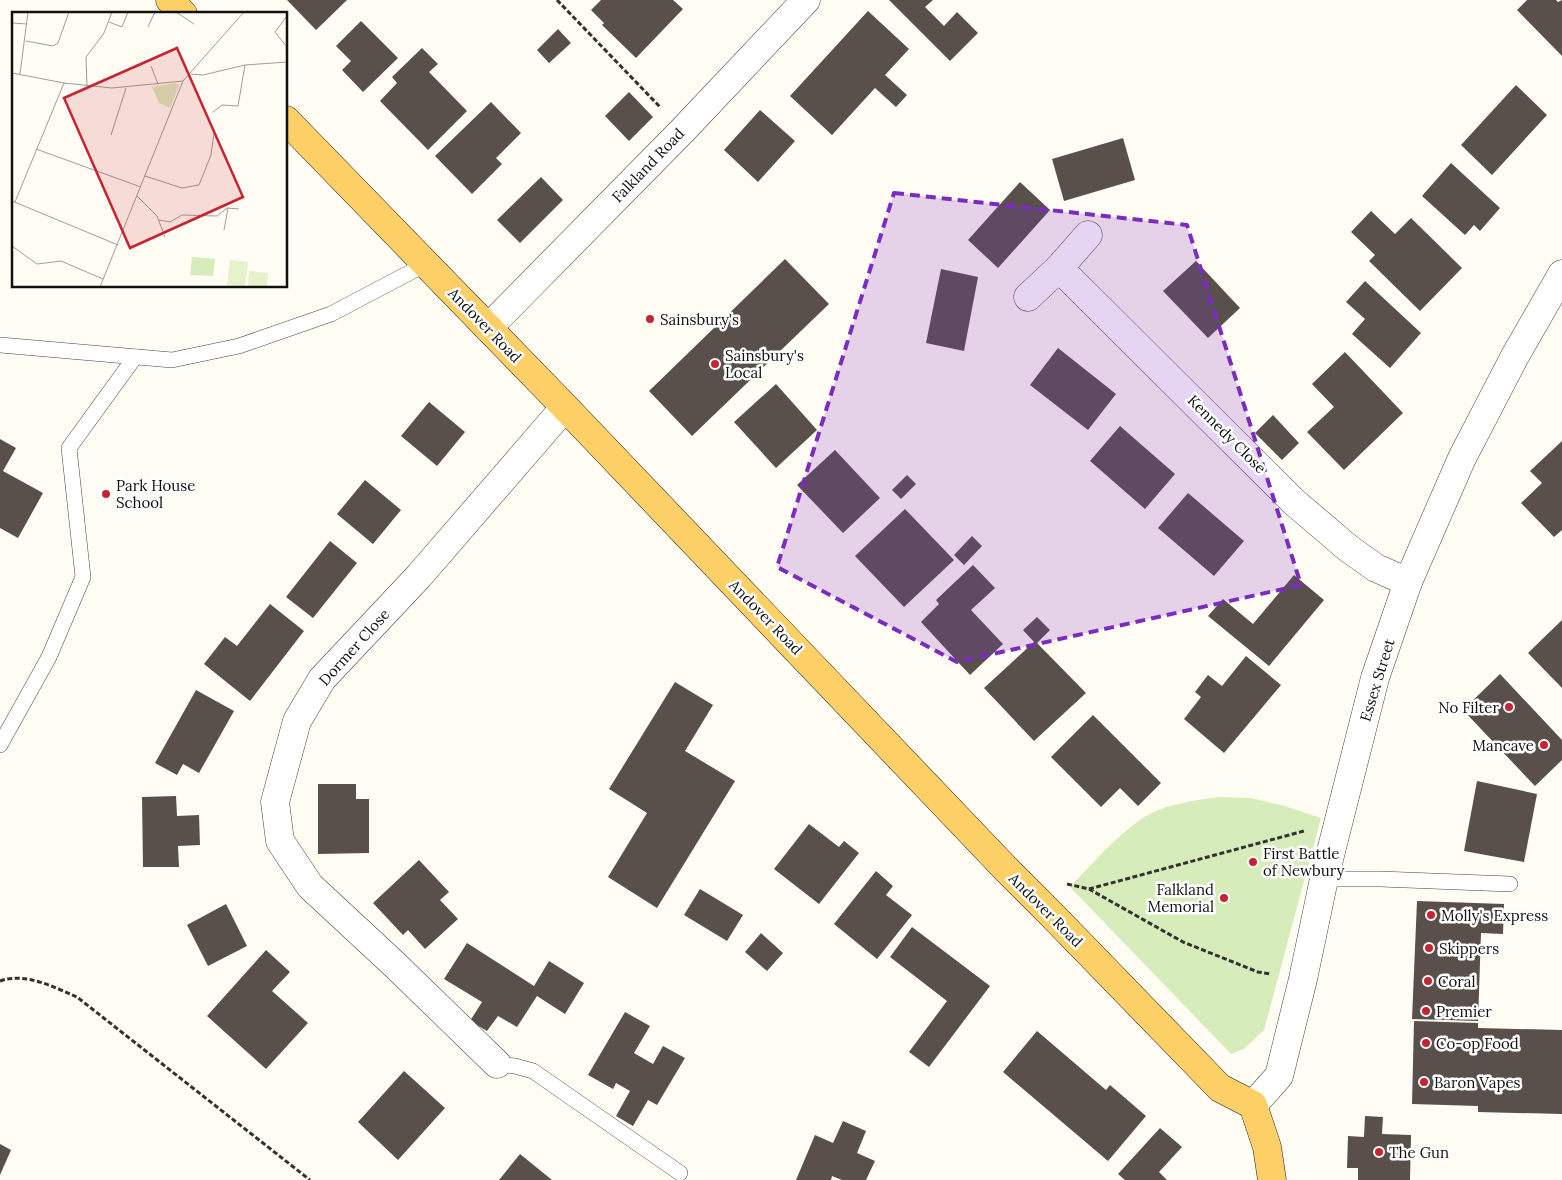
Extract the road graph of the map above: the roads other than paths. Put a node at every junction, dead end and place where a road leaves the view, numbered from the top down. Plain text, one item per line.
1 (170, 0) edge
2 (806, 0) edge
3 (181, 12) edge
4 (288, 122) edge
5 (1088, 236) dead end
6 (426, 264) junction
7 (1060, 268) junction
8 (1562, 274) edge
9 (1028, 297) dead end
10 (488, 328) junction
11 (0, 345) edge
12 (136, 357) junction
13 (565, 407) junction
14 (1408, 582) junction
15 (0, 745) edge
16 (1324, 879) junction
17 (1510, 884) dead end
18 (497, 1064) joint
19 (1253, 1105) junction
20 (680, 1173) dead end
21 (1272, 1180) edge

1 - 3 main road
2 - 10 street, Falkland Road
4 - 6 main road, Andover Road
5 - 7 street
6 - 10 main road, Andover Road
6 - 12 lane
7 - 9 street
7 - 14 street, Kennedy Close
8 - 14 street, Essex Street
10 - 13 main road, Andover Road
11 - 12 lane
12 - 15 lane
13 - 18 street, Dormer Close
13 - 19 main road, Andover Road
14 - 16 street, Essex Street
16 - 17 lane
16 - 19 street, Essex Street
18 - 20 lane
19 - 21 main road

